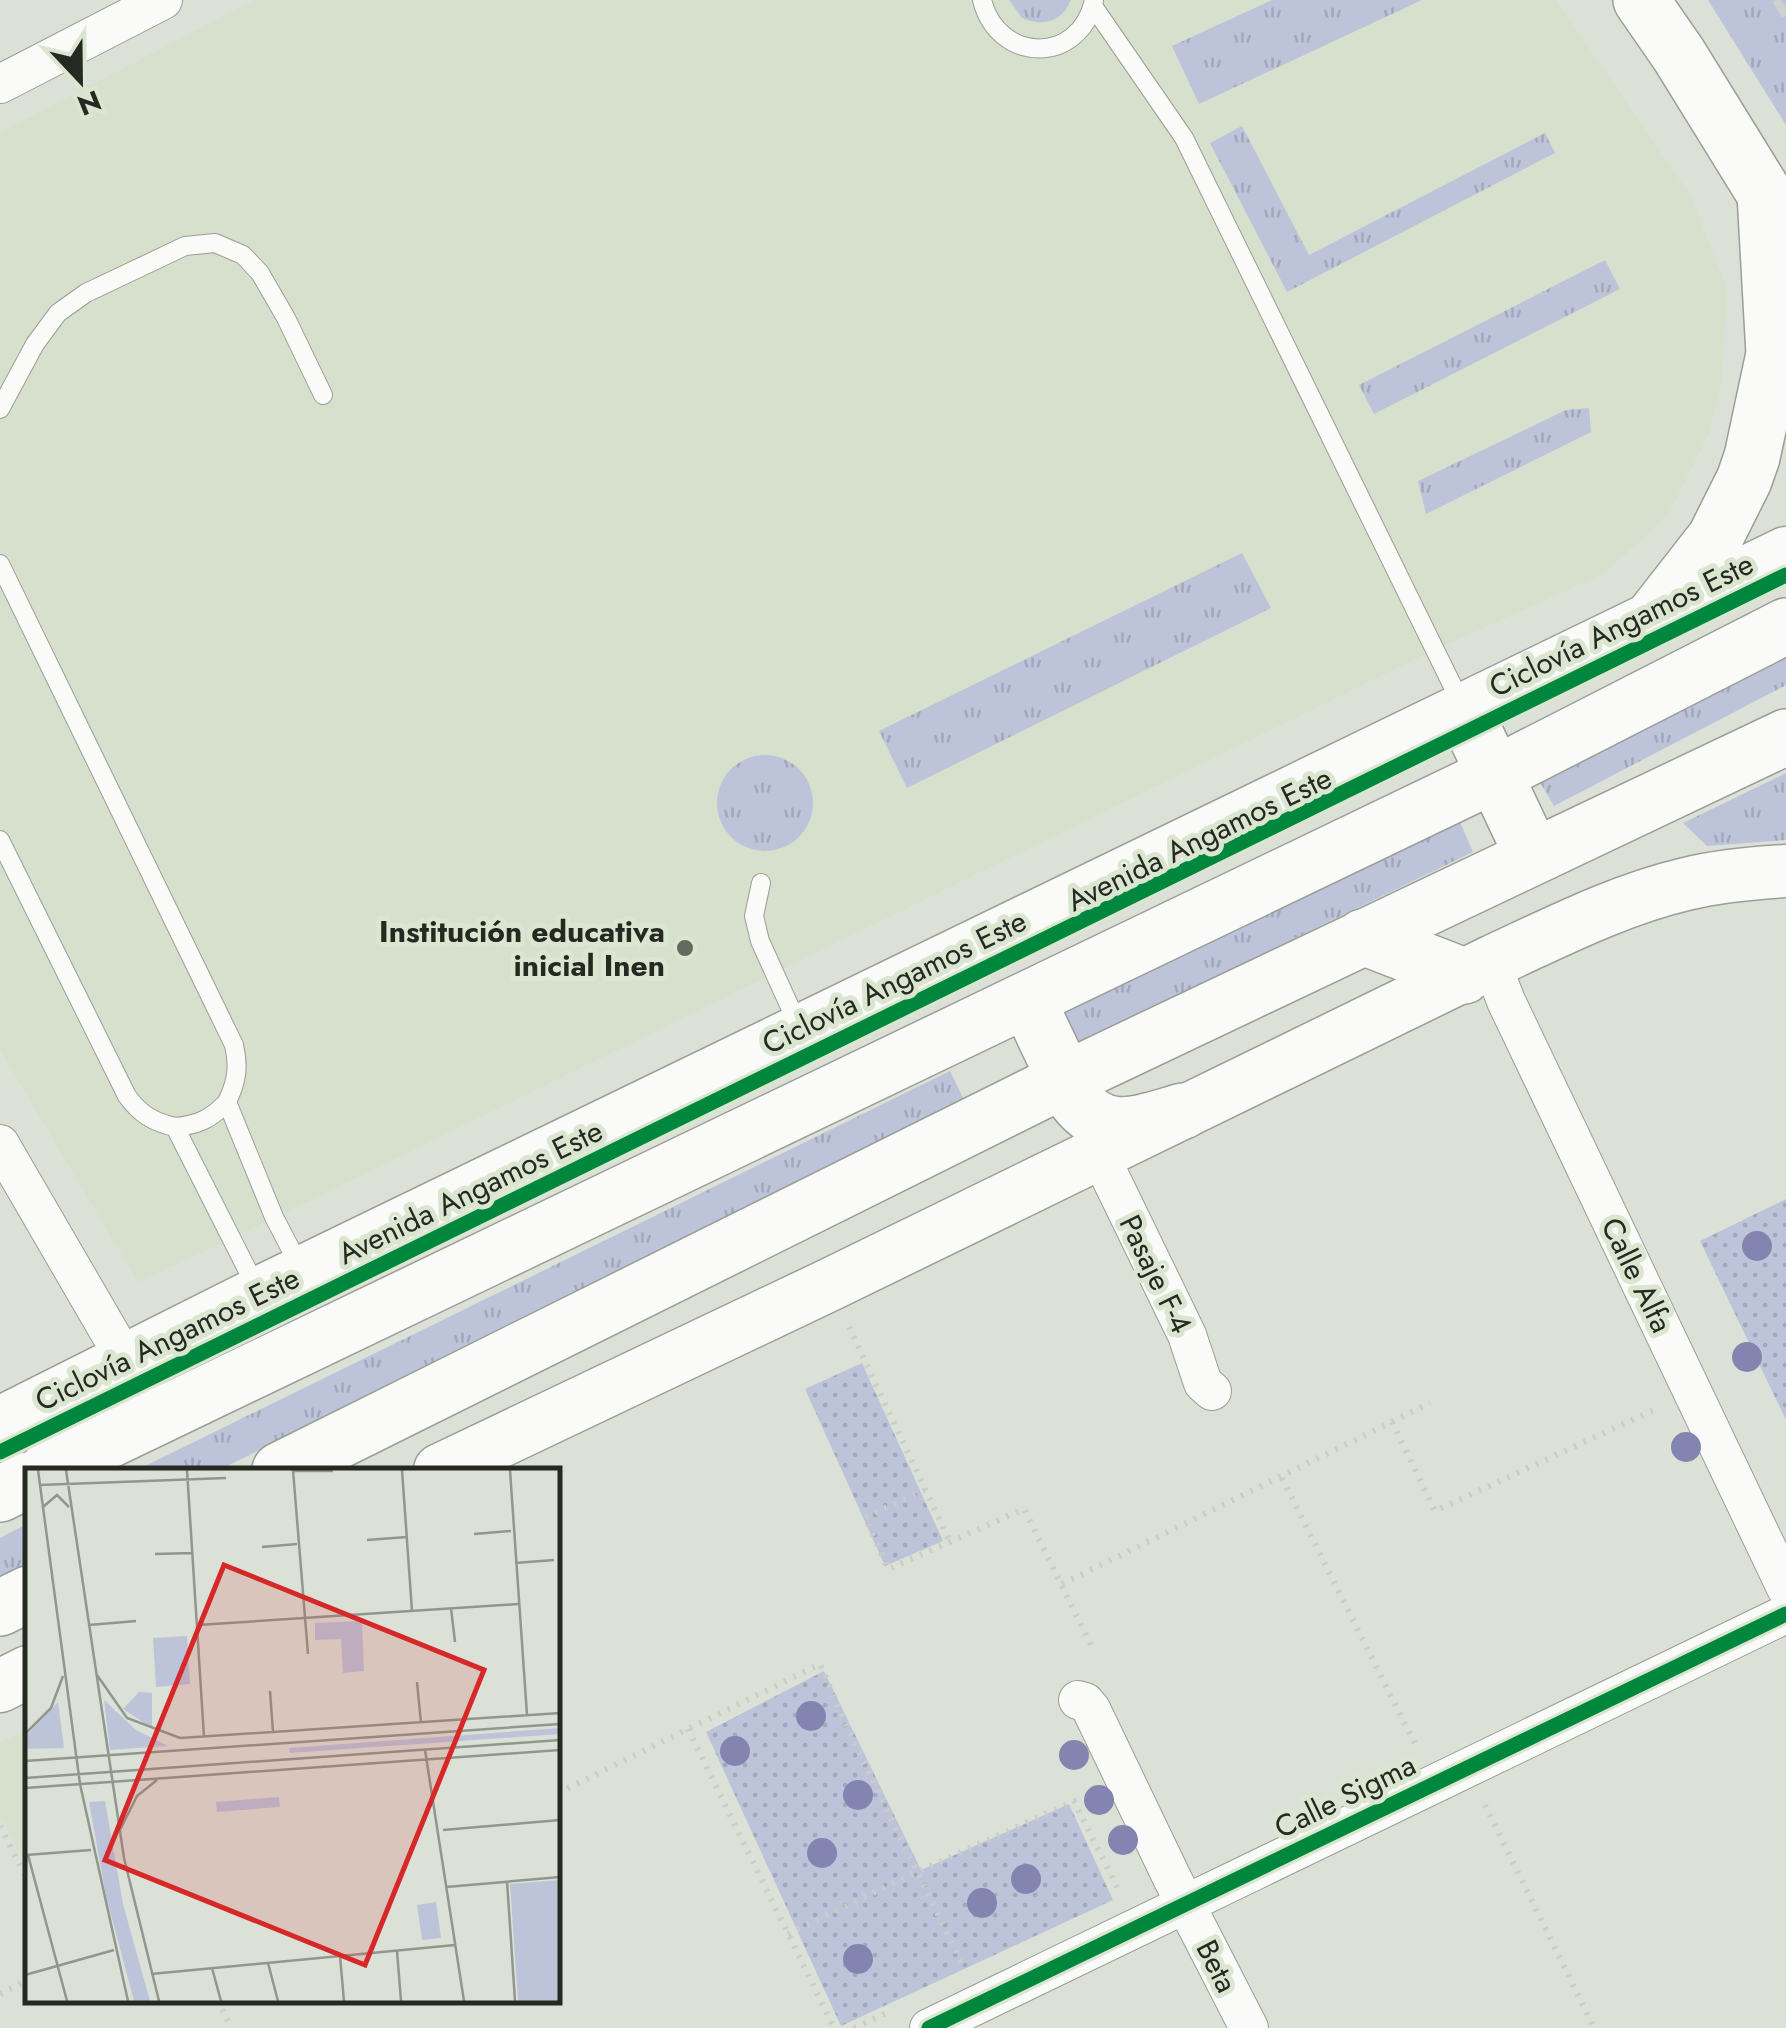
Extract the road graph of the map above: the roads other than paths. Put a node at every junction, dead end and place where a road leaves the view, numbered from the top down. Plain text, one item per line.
1 (163, 0) edge
2 (982, 0) edge
3 (1641, 0) edge
4 (1094, 3) edge
5 (0, 84) edge
6 (1776, 212) edge
7 (323, 395) dead end
8 (0, 410) edge
9 (1786, 553) edge
10 (0, 564) edge
11 (1651, 620) junction
12 (1786, 626) edge
13 (1464, 710) junction
14 (1786, 737) edge
15 (1494, 775) junction
16 (0, 840) edge
17 (1533, 856) junction
18 (1786, 871) edge
19 (761, 884) dead end
20 (1364, 938) junction
21 (1478, 969) junction
22 (1028, 1001) junction
23 (801, 1032) junction
24 (1066, 1079) junction
25 (227, 1102) junction
26 (1182, 1111) junction
27 (175, 1127) junction
28 (0, 1144) edge
29 (1099, 1154) junction
30 (281, 1282) junction
31 (126, 1360) junction
32 (1212, 1391) dead end
33 (158, 1416) junction
34 (0, 1422) edge
35 (51, 1468) edge
36 (284, 1468) edge
37 (444, 1468) edge
38 (25, 1482) edge
39 (0, 1494) edge
40 (1786, 1588) edge
41 (25, 1596) edge
42 (0, 1608) edge
43 (1786, 1614) edge
44 (25, 1674) edge
45 (0, 1686) edge
46 (1078, 1700) dead end
47 (1185, 1904) junction
48 (929, 2028) edge
49 (1249, 2028) edge

1 - 5 street
2 - 4 lane
3 - 6 main road
4 - 13 lane
6 - 11 main road
7 - 8 lane
9 - 11 main road, Avenida Angamos Este
10 - 25 lane
11 - 13 main road, Avenida Angamos Este
12 - 15 main road
13 - 15 main road
13 - 23 main road, Avenida Angamos Este
14 - 17 main road
15 - 17 main road
15 - 22 main road
16 - 27 lane
17 - 20 main road
18 - 21 main road
19 - 23 lane
20 - 21 main road
20 - 24 main road
21 - 26 main road
21 - 40 street, Calle Alfa
22 - 24 main road
22 - 33 main road
23 - 30 main road, Avenida Angamos Este
24 - 26 main road
24 - 36 main road
25 - 27 lane
25 - 30 lane
26 - 29 main road
27 - 30 lane
28 - 31 street
29 - 32 street, Pasaje F-4
29 - 37 main road
30 - 31 main road, Avenida Angamos Este
31 - 33 street
31 - 34 main road, Avenida Angamos Este
33 - 35 main road
38 - 39 main road
41 - 42 main road
43 - 47 street, Calle Sigma
44 - 45 main road
46 - 47 street, Beta
47 - 48 street, Calle Sigma
47 - 49 street, Beta

